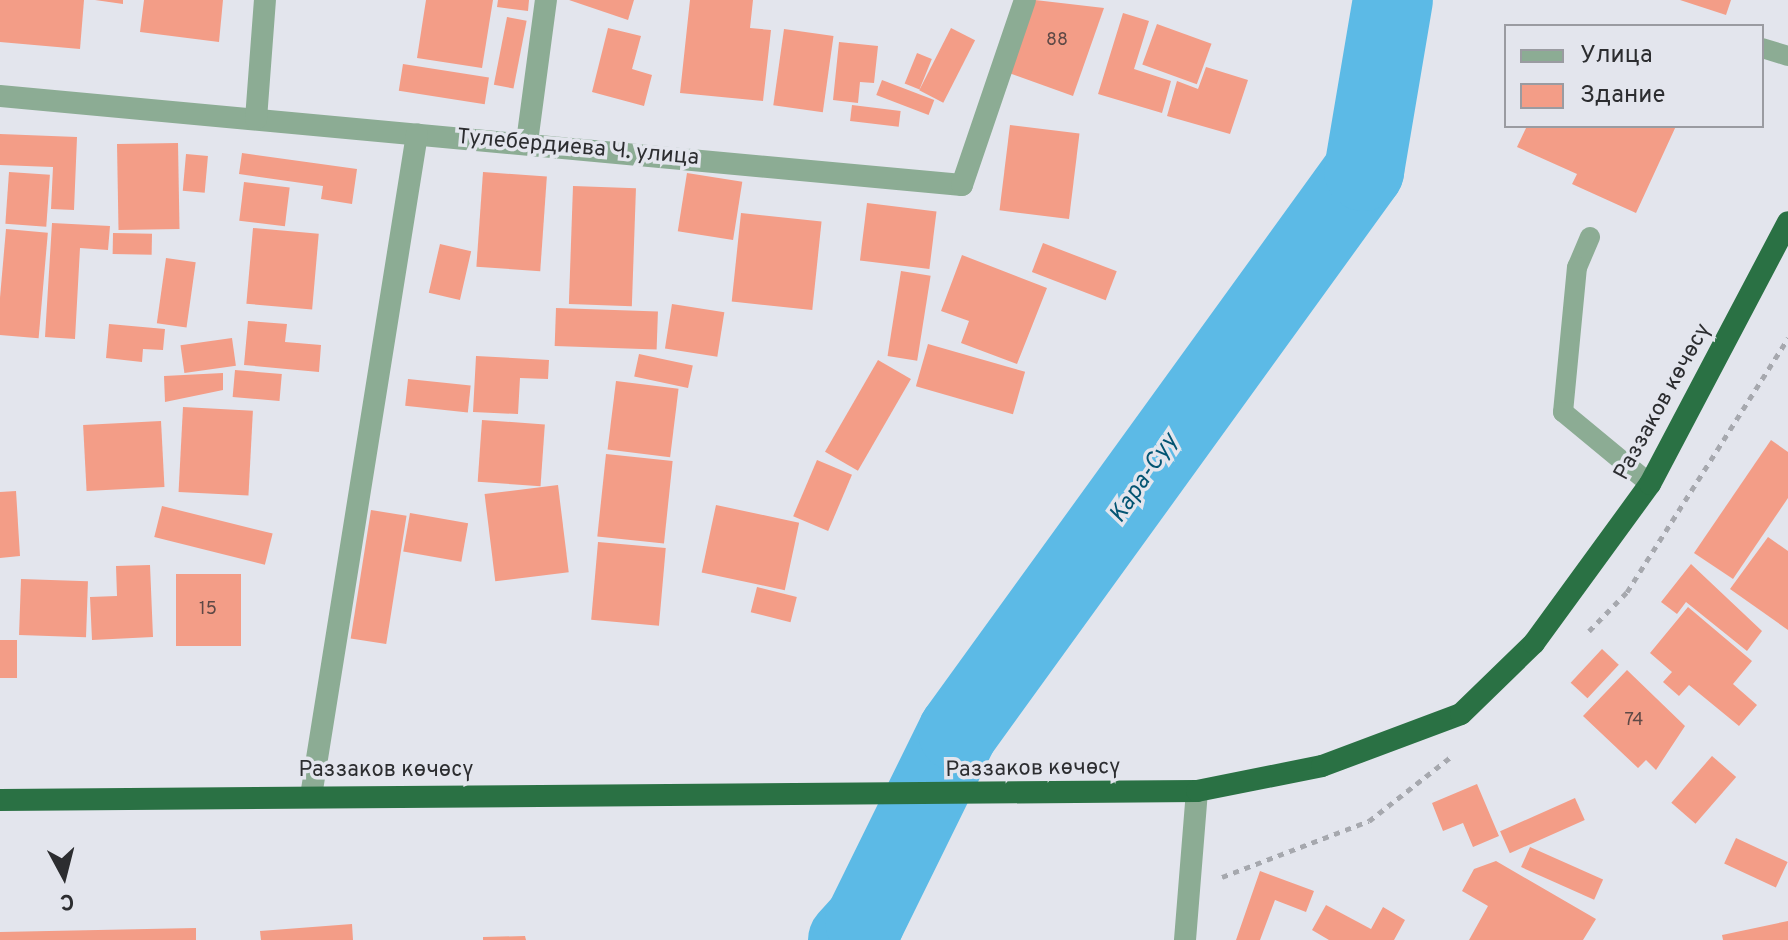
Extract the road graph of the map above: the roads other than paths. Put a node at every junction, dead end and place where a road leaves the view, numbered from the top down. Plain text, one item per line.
1 (265, 0) edge
2 (546, 0) edge
3 (1025, 0) edge
4 (1764, 49) edge
5 (1788, 56) edge
6 (0, 96) edge
7 (256, 119) junction
8 (417, 134) junction
9 (527, 142) junction
10 (1788, 222) edge
11 (1590, 237) dead end
12 (1650, 484) junction
13 (1197, 791) junction
14 (311, 796) junction
15 (0, 800) edge
16 (1185, 940) edge

1 - 7 street
2 - 9 street
3 - 9 street, Тулебердиева Ч. улица
4 - 5 lane
6 - 7 street, Тулебердиева Ч. улица
7 - 8 street, Тулебердиева Ч. улица
8 - 9 street, Тулебердиева Ч. улица
8 - 14 street
10 - 12 highway, Раззаков көчөсү
11 - 12 lane
12 - 13 highway, Раззаков көчөсү
13 - 14 highway, Раззаков көчөсү
13 - 16 street
14 - 15 highway, Раззаков көчөсү

